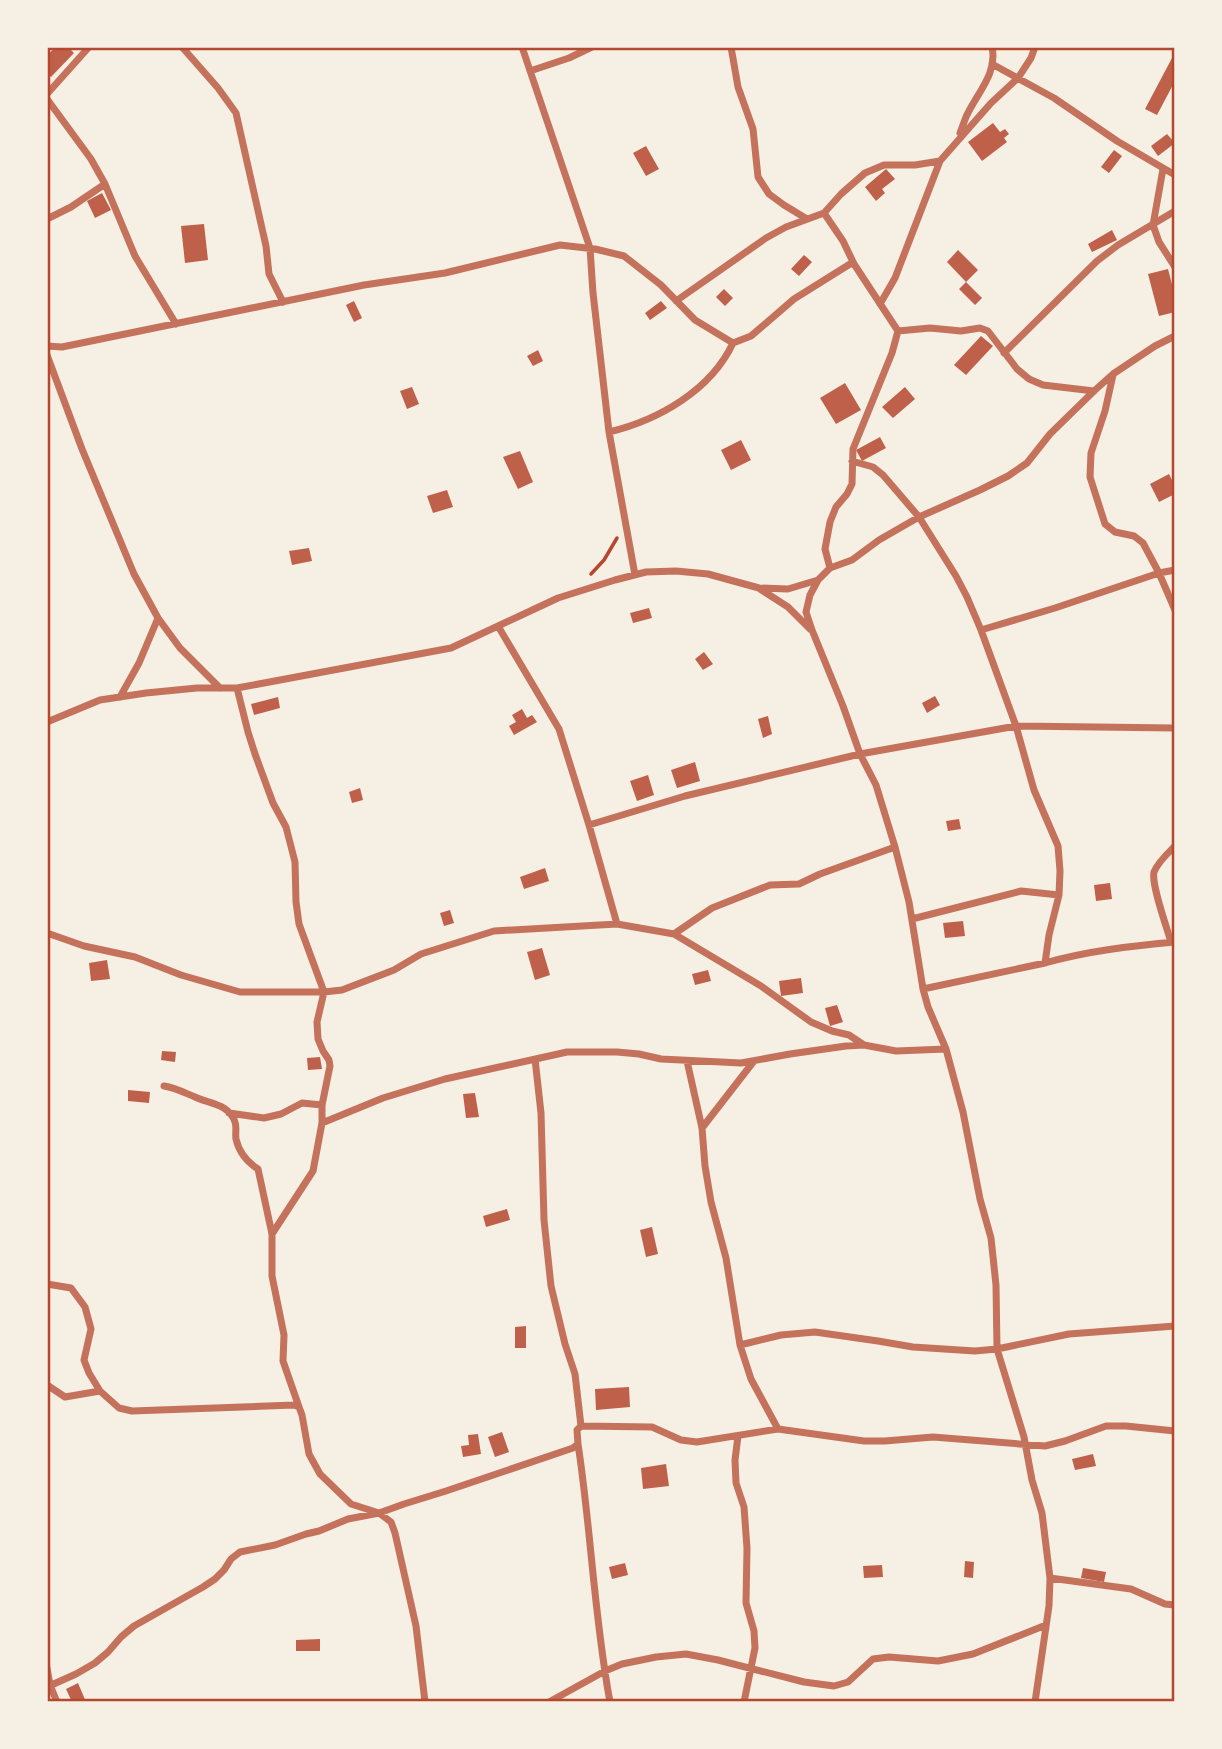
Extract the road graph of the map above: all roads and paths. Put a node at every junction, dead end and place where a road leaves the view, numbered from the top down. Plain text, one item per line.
1 (89, 47) edge
2 (182, 47) edge
3 (522, 47) edge
4 (592, 47) edge
5 (731, 47) edge
6 (992, 47) edge
7 (1035, 47) edge
8 (992, 64) junction
9 (530, 71) junction
10 (1018, 78) junction
11 (47, 96) edge
12 (958, 138) junction
13 (940, 161) junction
14 (1163, 169) junction
15 (1175, 175) edge
16 (106, 184) junction
17 (1175, 211) edge
18 (824, 213) junction
19 (47, 219) edge
20 (807, 219) junction
21 (1153, 225) junction
22 (590, 248) junction
23 (854, 264) junction
24 (1175, 267) edge
25 (676, 301) junction
26 (283, 302) junction
27 (880, 304) junction
28 (176, 324) junction
29 (898, 331) junction
30 (1175, 336) edge
31 (733, 342) junction
32 (47, 346) edge
33 (1004, 353) junction
34 (47, 355) edge
35 (1113, 374) junction
36 (1094, 391) junction
37 (609, 432) junction
38 (852, 461) junction
39 (919, 517) junction
40 (625, 524) junction
41 (830, 568) junction
42 (1175, 570) edge
43 (1159, 573) junction
44 (635, 575) junction
45 (818, 580) junction
46 (759, 588) junction
47 (575, 592) junction
48 (1175, 610) edge
49 (158, 618) junction
50 (498, 626) junction
51 (812, 630) junction
52 (981, 630) junction
53 (220, 688) junction
54 (237, 688) junction
55 (120, 697) junction
56 (47, 722) edge
57 (1016, 726) junction
58 (1175, 729) edge
59 (860, 754) junction
60 (589, 825) junction
61 (1175, 846) edge
62 (895, 847) junction
63 (1059, 895) junction
64 (912, 919) junction
65 (617, 924) junction
66 (47, 933) edge
67 (674, 934) junction
68 (1173, 942) edge
69 (1045, 963) junction
70 (923, 989) junction
71 (324, 992) junction
72 (864, 1045) junction
73 (946, 1049) junction
74 (535, 1059) junction
75 (687, 1061) junction
76 (754, 1062) junction
77 (164, 1086) dead end
78 (322, 1105) junction
79 (228, 1112) junction
80 (322, 1123) junction
81 (702, 1128) junction
82 (272, 1234) junction
83 (47, 1284) edge
84 (1175, 1326) edge
85 (740, 1345) junction
86 (997, 1349) junction
87 (47, 1385) edge
88 (100, 1391) junction
89 (299, 1407) junction
90 (581, 1426) junction
91 (778, 1430) junction
92 (1175, 1431) edge
93 (738, 1436) junction
94 (578, 1444) junction
95 (1025, 1445) junction
96 (379, 1513) junction
97 (1050, 1578) junction
98 (1175, 1605) edge
99 (1046, 1625) junction
100 (47, 1668) edge
101 (751, 1669) junction
102 (605, 1671) junction
103 (49, 1686) edge
104 (57, 1702) edge
105 (425, 1702) edge
106 (549, 1702) edge
107 (610, 1702) edge
108 (744, 1702) edge
109 (1035, 1702) edge

1 - 11 street
2 - 26 street
3 - 9 street
4 - 9 street
5 - 20 street
6 - 8 street
7 - 10 street
8 - 10 street
8 - 12 street
9 - 22 street
10 - 12 street
10 - 14 street
11 - 16 street
12 - 13 street
13 - 18 street
13 - 27 street
14 - 15 street
14 - 21 street
16 - 19 street
16 - 28 street
17 - 21 street
18 - 20 street
18 - 23 street
20 - 25 street
21 - 24 street
21 - 33 street
22 - 25 street
22 - 26 street
22 - 37 street
23 - 27 street
23 - 31 street
25 - 31 street
26 - 28 street
27 - 29 street
28 - 32 street
29 - 33 street
29 - 38 street
30 - 35 street
31 - 37 street
33 - 36 street
34 - 49 street
35 - 36 street
35 - 43 street
36 - 39 street
37 - 40 street
38 - 39 street
38 - 41 street
39 - 41 street
39 - 52 street
40 - 44 street
40 - 47 path
41 - 45 street
42 - 43 street
43 - 48 street
43 - 52 street
44 - 46 street
44 - 47 street
45 - 46 street
45 - 51 street
46 - 51 street
47 - 50 street
49 - 53 street
49 - 55 street
50 - 54 street
50 - 60 street
51 - 59 street
52 - 57 street
53 - 54 street
53 - 55 street
54 - 71 street
55 - 56 street
57 - 58 street
57 - 59 street
57 - 63 street
59 - 60 street
59 - 62 street
60 - 65 street
61 - 68 street
62 - 64 street
62 - 67 street
63 - 64 street
63 - 69 street
64 - 70 street
65 - 67 street
65 - 71 street
66 - 71 street
67 - 72 street
68 - 69 street
69 - 70 street
70 - 73 street
71 - 78 street
72 - 73 street
72 - 76 street
73 - 86 street
74 - 75 street
74 - 80 street
74 - 90 street
75 - 76 street
75 - 81 street
76 - 81 street
77 - 79 street
78 - 79 street
78 - 80 street
79 - 82 street
80 - 82 street
81 - 85 street
82 - 89 street
83 - 88 street
84 - 86 street
85 - 86 street
85 - 91 street
86 - 95 street
87 - 88 street
88 - 89 street
89 - 96 street
90 - 93 street
90 - 94 street
91 - 93 street
91 - 95 street
92 - 95 street
93 - 101 street
94 - 96 street
94 - 102 street
95 - 97 street
96 - 103 street
96 - 105 street
97 - 98 street
97 - 99 street
99 - 101 street
99 - 109 street
100 - 103 street
101 - 102 street
101 - 108 street
102 - 106 street
102 - 107 street
103 - 104 street

